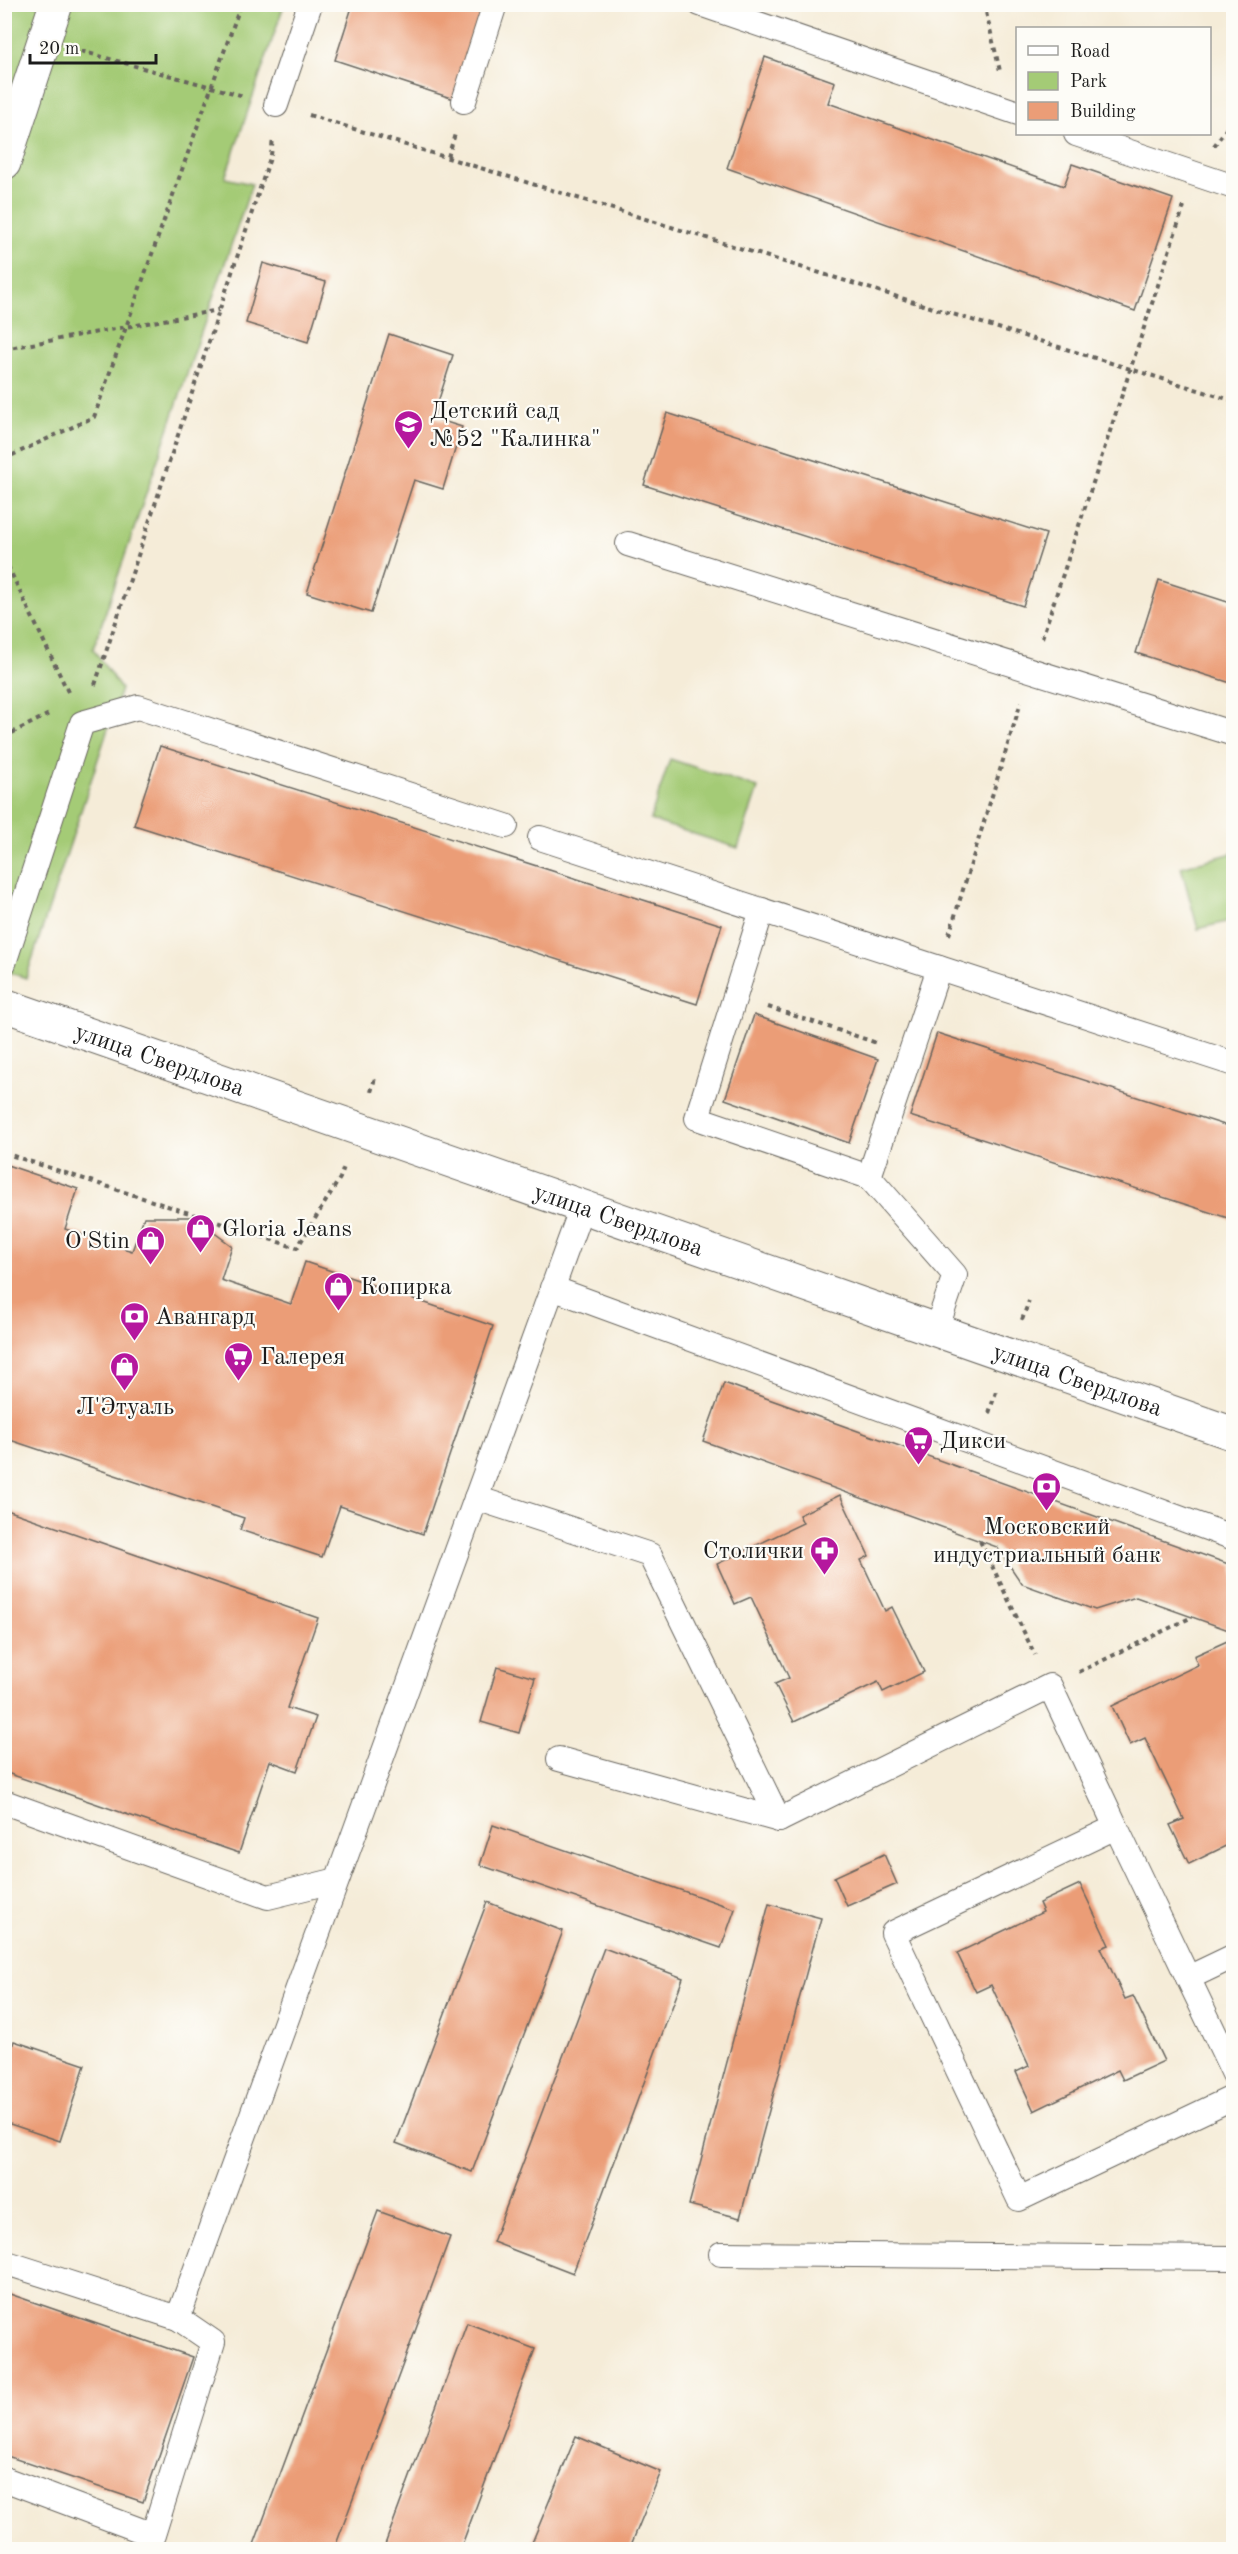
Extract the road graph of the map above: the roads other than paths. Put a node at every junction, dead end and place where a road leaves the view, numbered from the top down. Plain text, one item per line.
1 (56, 4) edge
2 (310, 4) edge
3 (495, 4) edge
4 (699, 4) edge
5 (464, 101) dead end
6 (276, 105) road end
7 (1013, 112) edge
8 (1079, 135) edge
9 (4, 163) edge
10 (1233, 188) edge
11 (628, 544) dead end
12 (1233, 734) edge
13 (506, 826) dead end
14 (540, 838) dead end
15 (762, 910) junction
16 (4, 963) edge
17 (939, 968) junction
18 (4, 1005) edge
19 (1233, 1064) edge
20 (869, 1177) junction
21 (582, 1207) junction
22 (552, 1288) junction
23 (936, 1330) junction
24 (1233, 1434) edge
25 (476, 1498) junction
26 (1233, 1538) edge
27 (559, 1759) dead end
28 (4, 1802) edge
29 (779, 1820) junction
30 (1116, 1827) junction
31 (337, 1880) junction
32 (1233, 1956) edge
33 (1188, 1978) junction
34 (1233, 2074) edge
35 (1233, 2097) edge
36 (721, 2254) dead end
37 (1233, 2258) edge
38 (4, 2262) edge
39 (178, 2318) junction
40 (4, 2479) edge

1 - 9 street
2 - 6 lane
3 - 5 lane
4 - 7 lane
8 - 10 lane
11 - 12 lane
13 - 16 lane
14 - 15 lane
15 - 17 lane
15 - 20 lane
17 - 19 lane
17 - 20 lane
18 - 21 street, улица Свердлова
20 - 23 lane
21 - 22 lane
21 - 23 street, улица Свердлова
22 - 25 lane
22 - 26 lane
23 - 24 street, улица Свердлова
25 - 29 lane
25 - 31 lane
27 - 29 lane
28 - 31 lane
29 - 30 lane
30 - 33 lane
30 - 35 lane
31 - 39 lane
32 - 33 lane
33 - 34 lane
36 - 37 lane
38 - 39 lane
39 - 40 lane

